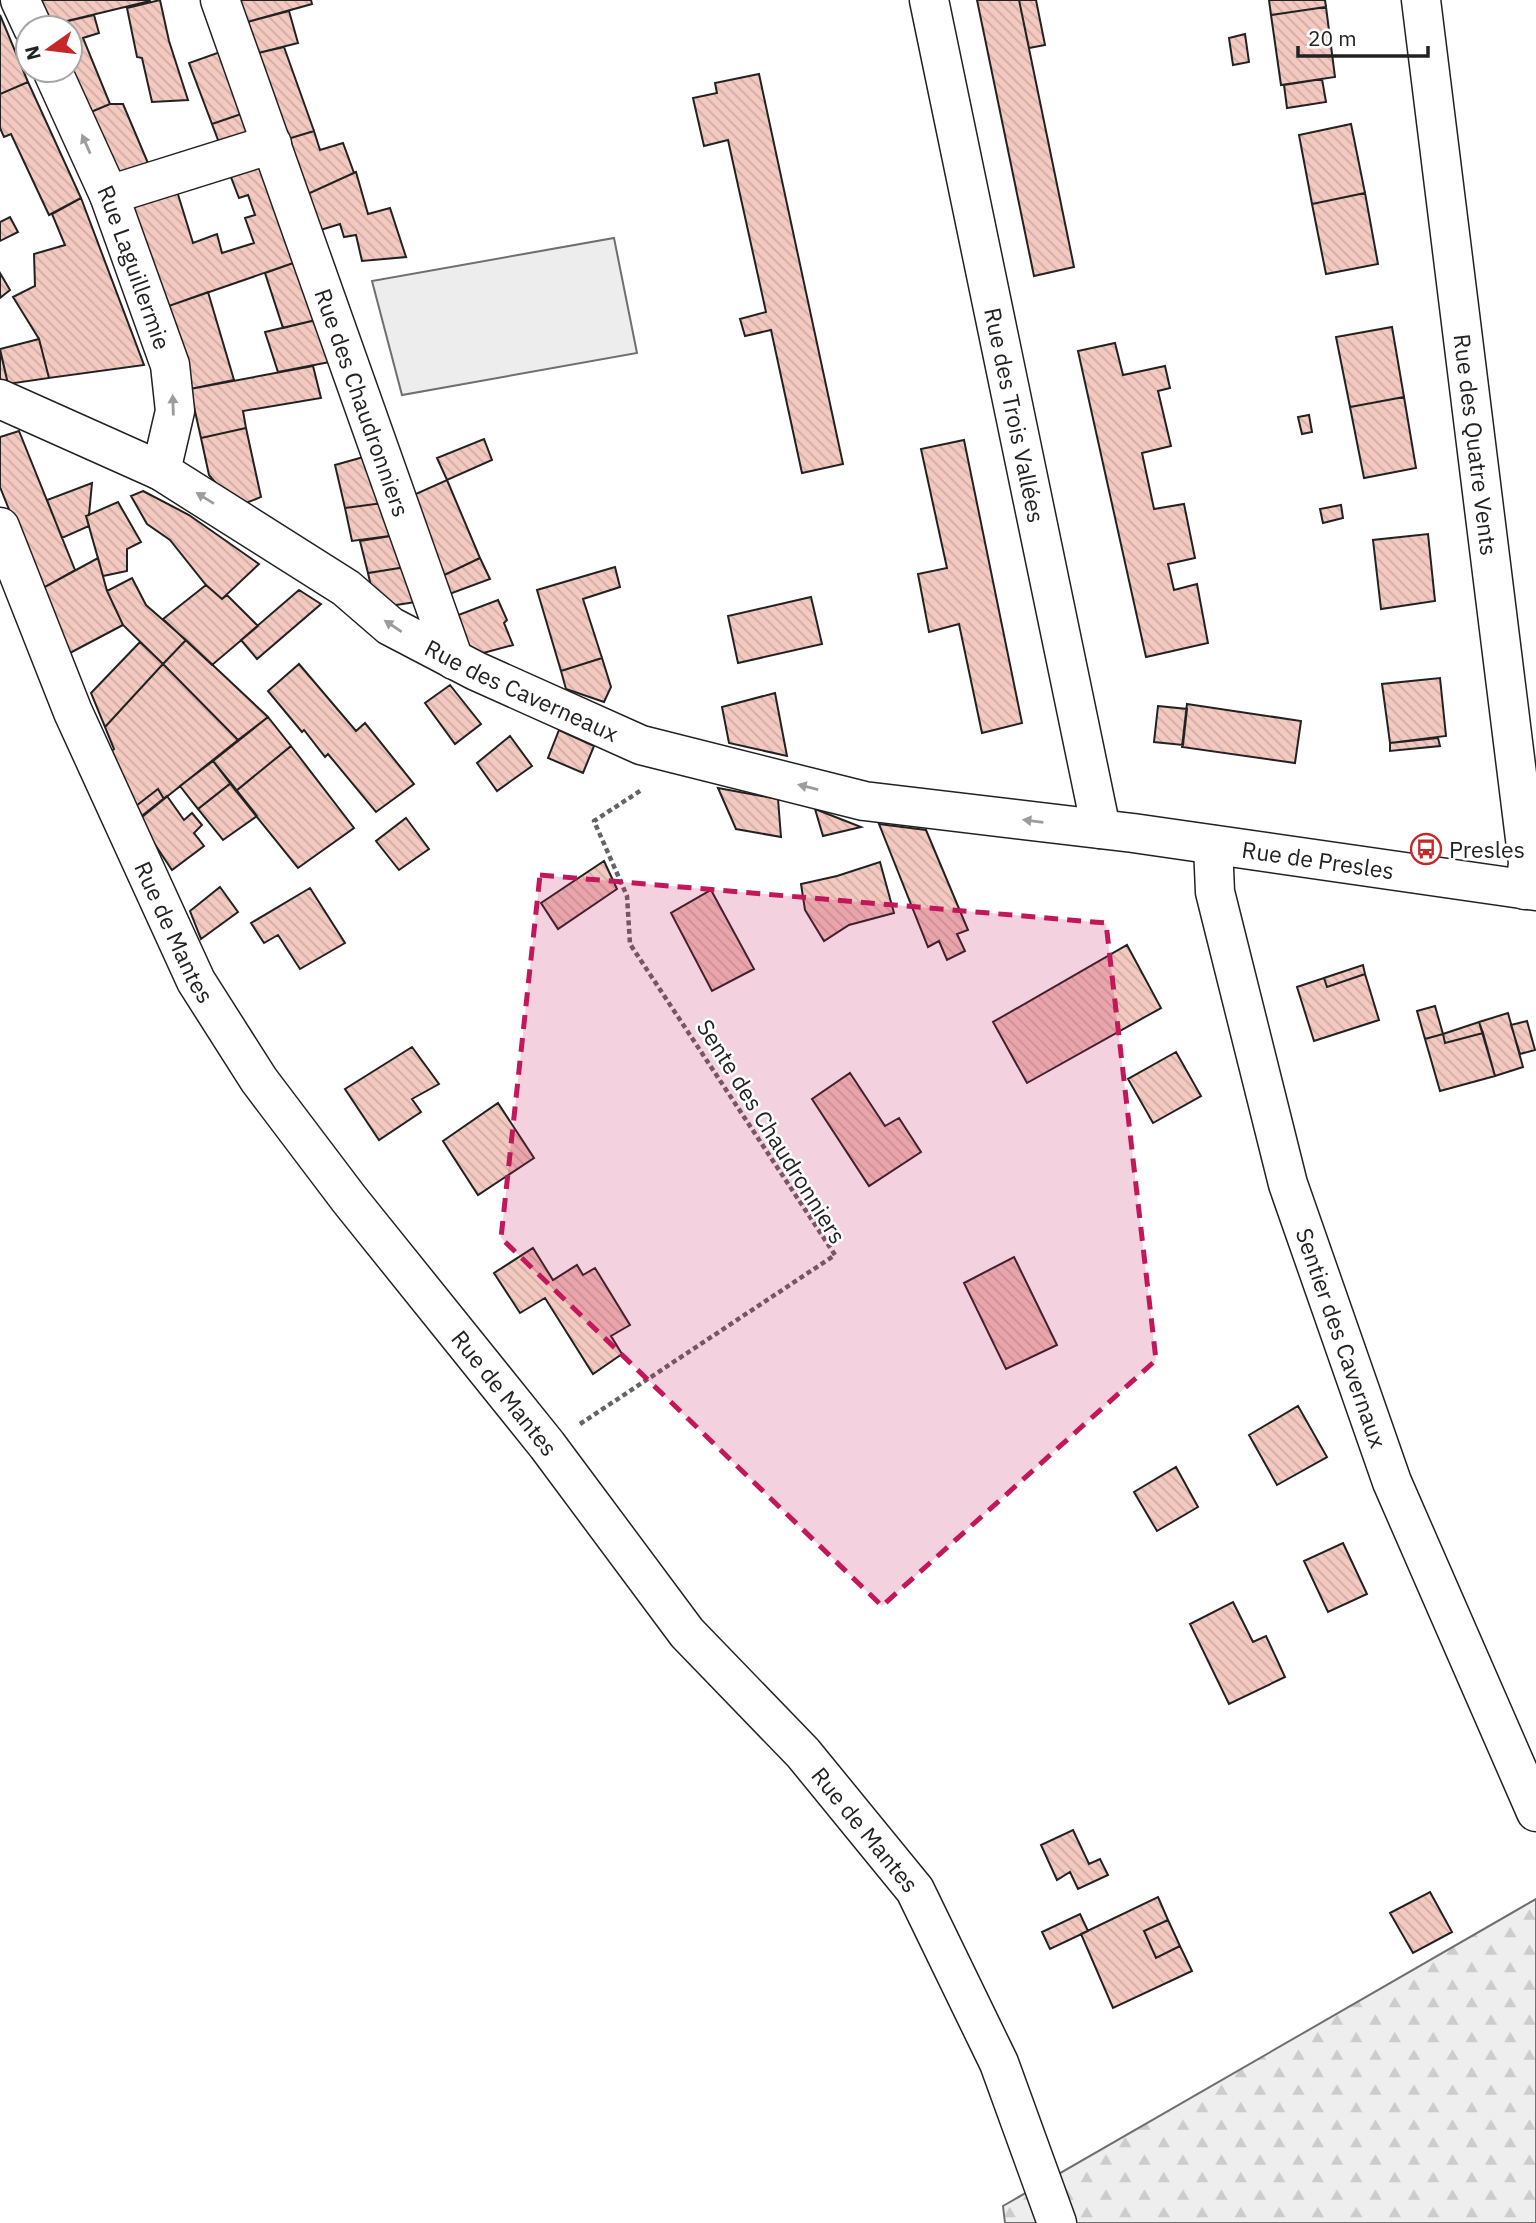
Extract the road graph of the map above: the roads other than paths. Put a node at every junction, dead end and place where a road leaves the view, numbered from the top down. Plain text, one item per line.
1 (220, 0) edge
2 (929, 0) edge
3 (1421, 0) edge
4 (58, 84) edge
5 (272, 144) junction
6 (109, 195) junction
7 (0, 399) edge
8 (161, 471) junction
9 (0, 527) edge
10 (454, 660) junction
11 (1101, 829) junction
12 (1213, 845) junction
13 (1530, 890) edge
14 (1536, 1812) edge
15 (1057, 2223) edge

1 - 5 street, Rue des Chaudronniers
2 - 11 street, Rue des Trois Vallées
3 - 13 street, Rue des Quatre Vents
6 -> 4 street, Rue Laguillermie
5 - 6 street
5 - 10 street, Rue des Chaudronniers
8 -> 6 street, Rue Laguillermie
7 - 8 street, Rue des Caverneaux
10 -> 8 street, Rue des Caverneaux
9 - 15 street, Rue de Mantes
11 -> 10 street, Rue des Caverneaux
11 - 12 street, Rue de Presles
12 - 13 street, Rue de Presles
12 - 14 street, Sentier des Cavernaux

